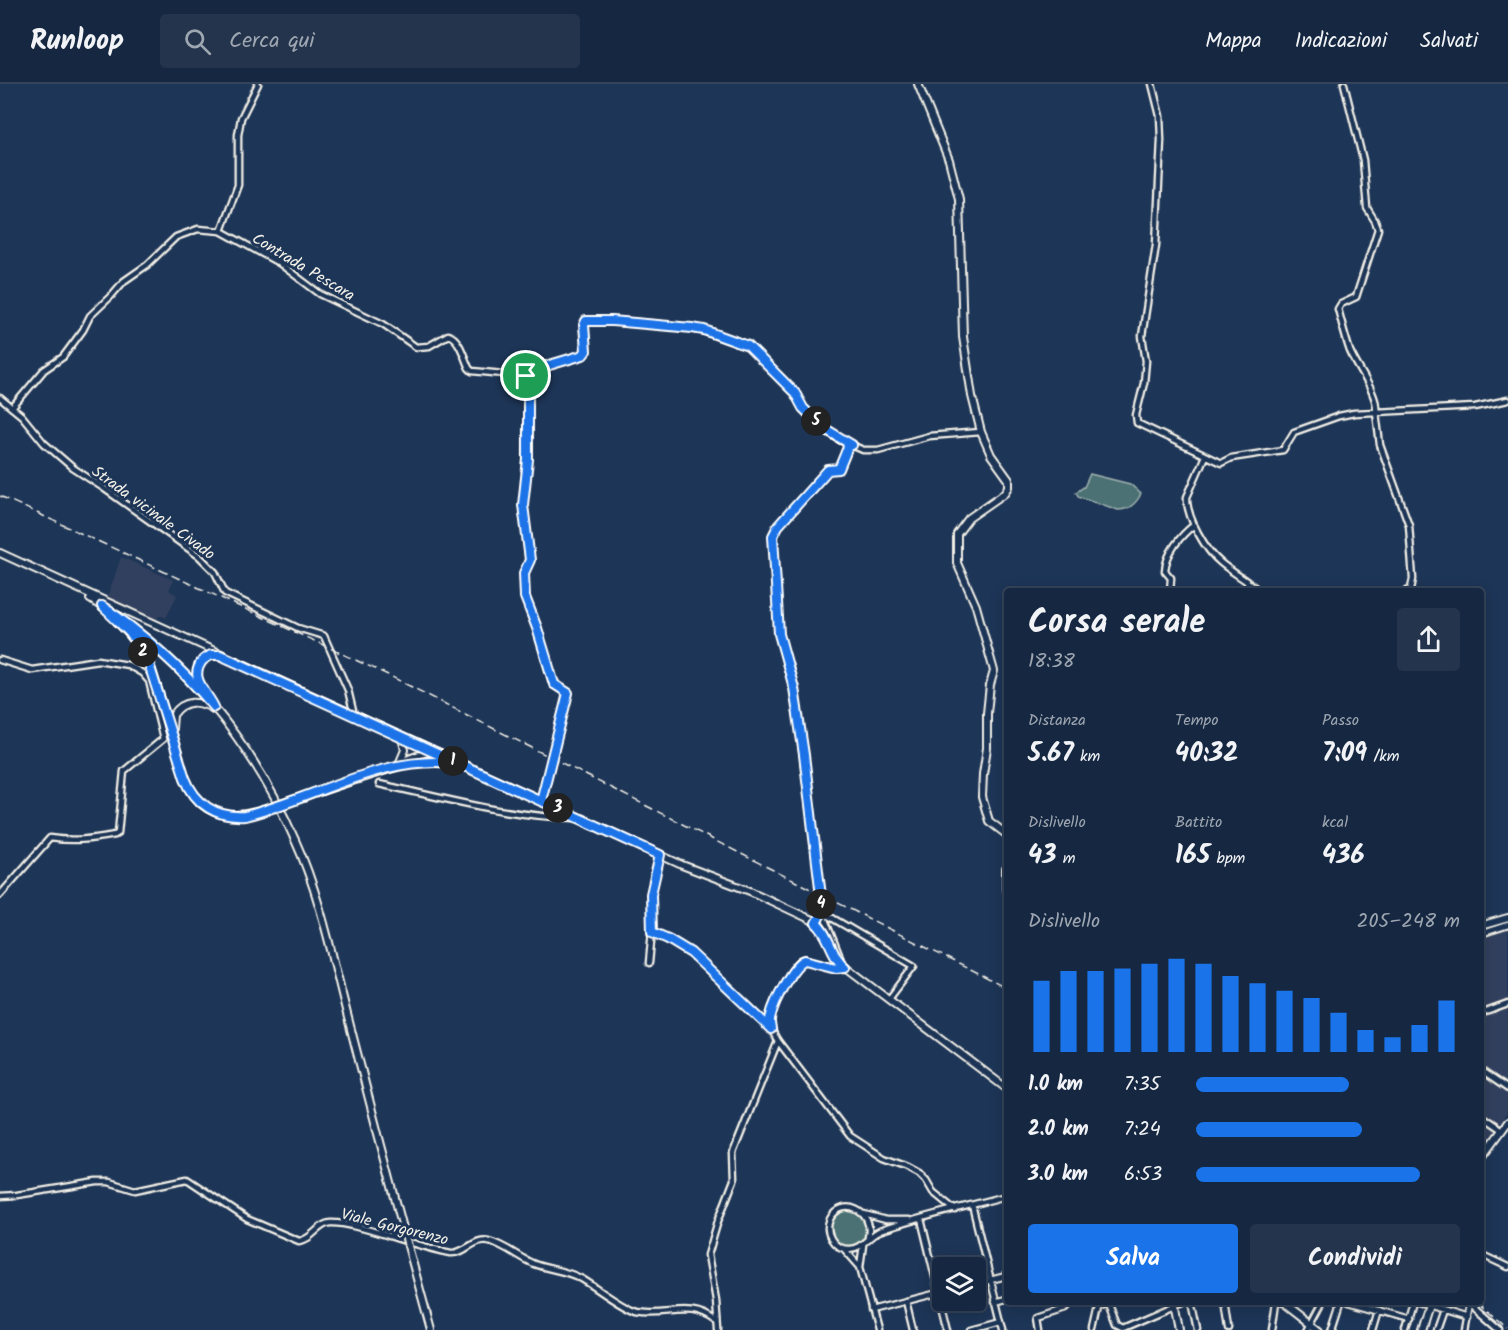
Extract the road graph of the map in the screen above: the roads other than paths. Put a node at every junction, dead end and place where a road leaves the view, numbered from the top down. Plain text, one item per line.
1 (258, 84) edge
2 (918, 84) edge
3 (1152, 84) edge
4 (1344, 84) edge
5 (221, 231) junction
6 (524, 375) junction
7 (0, 398) edge
8 (1508, 400) edge
9 (12, 408) junction
10 (1376, 412) junction
11 (981, 432) junction
12 (852, 445) junction
13 (1205, 456) junction
14 (1194, 525) junction
15 (0, 553) edge
16 (64, 583) junction
17 (1170, 588) edge
18 (1256, 588) edge
19 (1411, 588) edge
20 (102, 606) junction
21 (220, 655) junction
22 (0, 660) edge
23 (214, 707) junction
24 (354, 715) junction
25 (221, 716) junction
26 (402, 737) junction
27 (172, 738) junction
28 (431, 751) junction
29 (400, 762) junction
30 (416, 762) junction
31 (460, 764) junction
32 (378, 772) junction
33 (378, 784) dead end
34 (541, 801) junction
35 (578, 818) junction
36 (1004, 832) edge
37 (660, 855) junction
38 (0, 896) edge
39 (822, 912) junction
40 (1508, 918) edge
41 (816, 923) junction
42 (1484, 925) edge
43 (1508, 926) edge
44 (652, 932) junction
45 (1484, 932) edge
46 (649, 963) dead end
47 (842, 963) junction
48 (889, 999) junction
49 (1508, 1004) edge
50 (1484, 1013) edge
51 (771, 1029) junction
52 (778, 1041) junction
53 (1484, 1073) edge
54 (1004, 1086) edge
55 (1508, 1089) edge
56 (1484, 1118) edge
57 (1508, 1122) edge
58 (1502, 1130) junction
59 (1484, 1155) edge
60 (0, 1196) edge
61 (1004, 1197) edge
62 (972, 1206) junction
63 (955, 1210) junction
64 (862, 1213) junction
65 (921, 1219) junction
66 (868, 1237) junction
67 (864, 1243) junction
68 (843, 1248) junction
69 (1484, 1256) edge
70 (932, 1262) edge
71 (860, 1267) junction
72 (1508, 1267) edge
73 (1004, 1276) edge
74 (990, 1280) junction
75 (986, 1281) edge
76 (932, 1295) edge
77 (1004, 1300) edge
78 (906, 1301) junction
79 (995, 1302) junction
80 (1068, 1305) edge
81 (1099, 1305) edge
82 (1109, 1305) edge
83 (1172, 1305) edge
84 (1174, 1305) edge
85 (1193, 1305) edge
86 (1225, 1305) edge
87 (1276, 1305) edge
88 (1291, 1305) edge
89 (1321, 1305) edge
90 (1340, 1305) edge
91 (1363, 1305) edge
92 (1412, 1305) edge
93 (1429, 1305) edge
94 (1431, 1305) edge
95 (1469, 1305) edge
96 (1472, 1305) edge
97 (871, 1310) junction
98 (1378, 1310) junction
99 (1443, 1310) junction
100 (944, 1311) edge
101 (1467, 1317) junction
102 (1409, 1319) junction
103 (716, 1320) junction
104 (1001, 1322) junction
105 (1140, 1322) junction
106 (1311, 1322) junction
107 (984, 1328) edge
108 (431, 1330) edge
109 (718, 1330) edge
110 (877, 1330) edge
111 (913, 1330) edge
112 (948, 1330) edge
113 (971, 1330) edge
114 (1003, 1330) edge
115 (1040, 1330) edge
116 (1094, 1330) edge
117 (1140, 1330) edge
118 (1179, 1330) edge
119 (1198, 1330) edge
120 (1229, 1330) edge
121 (1272, 1330) edge
122 (1308, 1330) edge
123 (1320, 1330) edge
124 (1332, 1330) edge
125 (1373, 1330) edge
126 (1406, 1330) edge
127 (1421, 1330) edge
128 (1436, 1330) edge
129 (1464, 1330) edge
130 (1500, 1330) edge

1 - 5 street
2 - 11 main road
3 - 13 street
4 - 10 street
5 - 6 street, Contrada Pescara
5 - 9 street
6 - 12 street
6 - 34 street
7 - 9 street, Strada vicinale Civado
8 - 10 street
9 - 24 street, Strada vicinale Civado
10 - 13 street
10 - 19 street
11 - 12 street
11 - 36 main road
12 - 39 street
13 - 14 street
14 - 17 street
14 - 18 street
15 - 16 main road
16 - 20 main road
16 - 21 main road
20 - 23 main road
20 - 27 main road
21 - 23 main road
21 - 24 main road
22 - 38 street
23 - 25 main road
24 - 26 main road
25 - 27 main road
25 - 108 main road, bridge
26 - 28 main road
26 - 29 main road
27 - 32 main road, bridge
28 - 29 main road
28 - 30 main road
28 - 31 main road
29 - 32 main road
30 - 31 main road
30 - 32 main road
31 - 34 main road
33 - 35 street
34 - 35 main road
35 - 37 main road
37 - 41 main road
37 - 44 street
39 - 41 street
39 - 47 street
39 - 48 street
40 - 42 main road
41 - 47 main road
43 - 45 street
44 - 46 street
44 - 51 street
47 - 48 main road
47 - 51 street
48 - 54 main road
49 - 50 street
51 - 52 street
52 - 63 street
52 - 103 street
53 - 55 street
56 - 58 street
57 - 58 main road
58 - 59 main road
60 - 103 street, Viale Gorgorenzo
61 - 62 street
62 - 63 street
62 - 74 street
63 - 65 street
64 - 65 street
64 - 66 street
64 - 68 street
65 - 66 street
65 - 70 street
66 - 67 street
67 - 68 street
67 - 71 street
68 - 71 street
69 - 72 street
71 - 97 street
73 - 74 street
74 - 75 street
74 - 79 street
76 - 78 street
77 - 79 street
78 - 97 street
78 - 111 street
79 - 104 street
80 - 115 street
81 - 116 street
82 - 105 street
83 - 105 street
84 - 118 main road
85 - 119 street
86 - 120 street
87 - 121 street
88 - 106 main road
89 - 106 street
90 - 124 street
91 - 98 street
92 - 102 street
93 - 127 main road
94 - 99 street
95 - 101 street
96 - 130 street
97 - 110 street
98 - 102 street
98 - 125 street
99 - 101 street
99 - 128 street
100 - 112 street
101 - 129 street
102 - 126 street
103 - 109 street
104 - 107 street
104 - 114 street
105 - 117 street
106 - 122 street
106 - 123 main road
107 - 113 street

